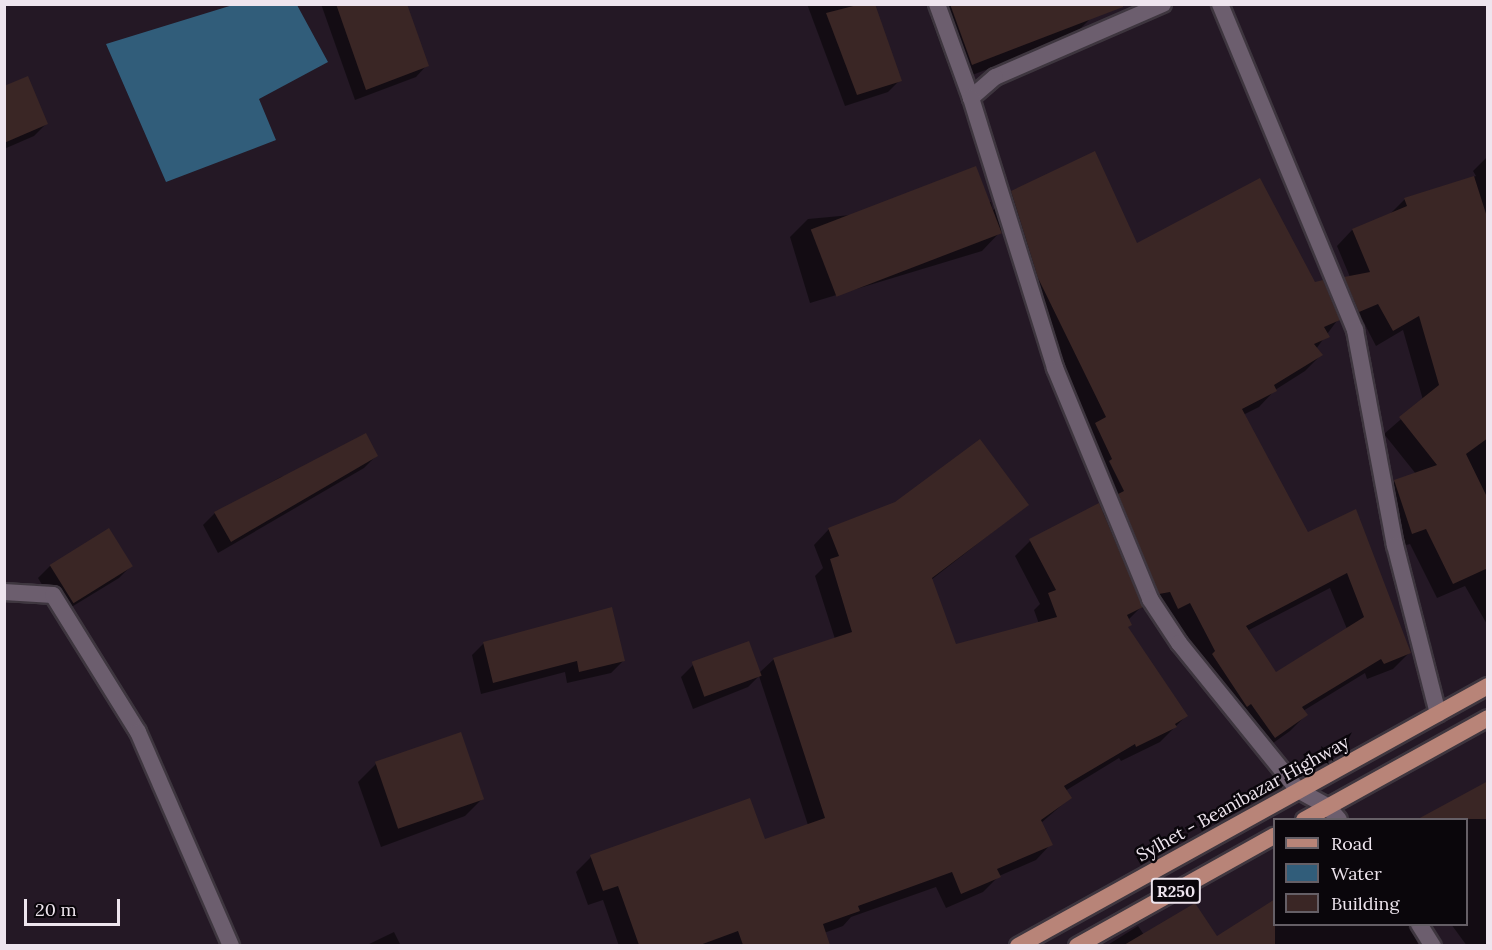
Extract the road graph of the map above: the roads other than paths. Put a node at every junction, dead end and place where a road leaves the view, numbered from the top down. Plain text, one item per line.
1 (937, 4) edge
2 (1163, 4) edge
3 (1220, 4) edge
4 (971, 98) junction
5 (4, 592) edge
6 (1488, 686) edge
7 (1438, 714) junction
8 (1488, 718) edge
9 (1298, 790) junction
10 (1328, 806) junction
11 (1306, 818) edge
12 (1338, 818) edge
13 (1273, 837) edge
14 (1420, 926) edge
15 (231, 945) edge
16 (1018, 945) edge
17 (1077, 945) edge
18 (1433, 945) edge

1 - 4 street
2 - 4 street
3 - 7 street
4 - 9 street
5 - 15 street
6 - 7 main road, Sylhet - Beanibazar Highway / R250
7 - 9 main road, Sylhet - Beanibazar Highway / R250
8 - 10 main road
9 - 10 street
9 - 16 main road, Sylhet - Beanibazar Highway / R250
10 - 11 main road
10 - 12 street
13 - 17 main road, R250
14 - 18 street

